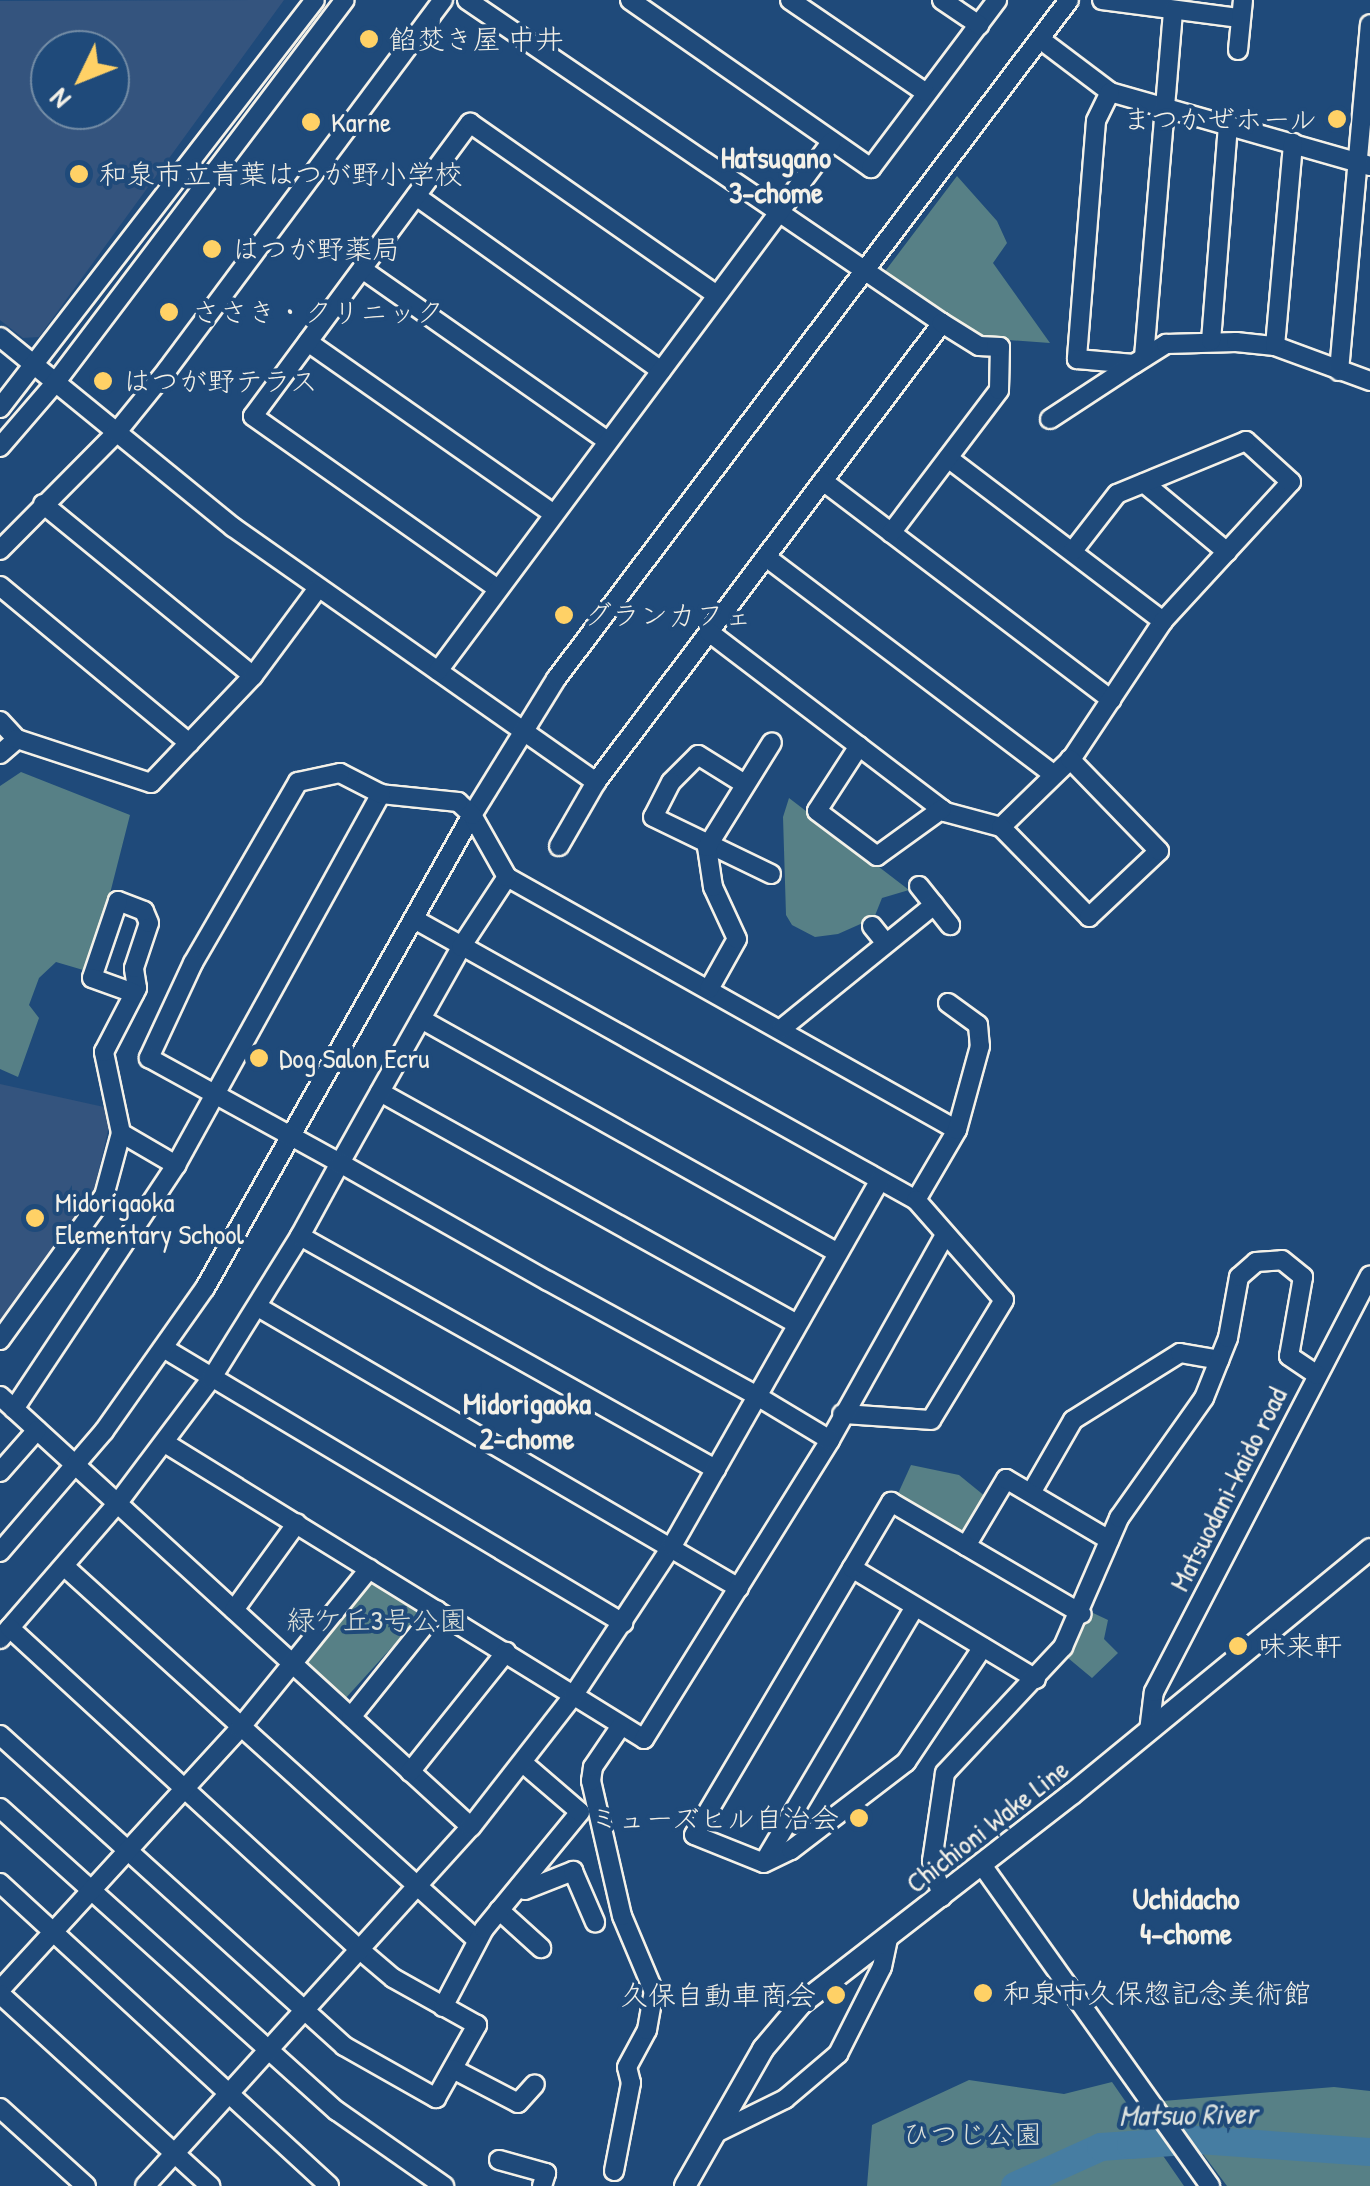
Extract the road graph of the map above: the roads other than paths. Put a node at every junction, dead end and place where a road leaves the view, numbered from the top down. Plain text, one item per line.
1 (316, 0) edge
2 (345, 0) edge
3 (443, 0) edge
4 (467, 0) edge
5 (630, 0) edge
6 (790, 0) edge
7 (942, 0) edge
8 (998, 0) edge
9 (1069, 0) edge
10 (1102, 0) edge
11 (1241, 9) edge
12 (1173, 10) junction
13 (1370, 24) edge
14 (979, 25) junction
15 (1040, 39) junction
16 (1238, 50) dead end
17 (926, 92) junction
18 (1110, 92) junction
19 (1164, 106) junction
20 (1228, 126) junction
21 (832, 141) junction
22 (1293, 142) junction
23 (1365, 164) edge
24 (416, 196) junction
25 (779, 216) junction
26 (362, 269) junction
27 (861, 274) junction
28 (717, 295) junction
29 (942, 324) junction
30 (0, 337) edge
31 (1211, 340) junction
32 (308, 342) junction
33 (1275, 346) junction
34 (1139, 360) junction
35 (36, 368) junction
36 (660, 371) junction
37 (1339, 371) junction
38 (1370, 381) edge
39 (56, 384) junction
40 (0, 408) edge
41 (1050, 419) dead end
42 (116, 433) junction
43 (608, 441) junction
44 (0, 447) edge
45 (948, 458) junction
46 (823, 481) junction
47 (1144, 482) junction
48 (44, 504) junction
49 (554, 514) junction
50 (891, 533) junction
51 (0, 550) edge
52 (1072, 552) junction
53 (1226, 552) junction
54 (766, 557) junction
55 (0, 586) edge
56 (318, 588) junction
57 (498, 589) junction
58 (1163, 621) junction
59 (709, 632) junction
60 (438, 671) junction
61 (253, 676) junction
62 (1111, 700) junction
63 (0, 721) edge
64 (522, 730) junction
65 (17, 739) junction
66 (772, 742) dead end
67 (189, 743) junction
68 (859, 746) junction
69 (0, 754) edge
70 (1070, 760) junction
71 (1054, 775) junction
72 (596, 782) junction
73 (743, 783) junction
74 (381, 794) junction
75 (942, 809) junction
76 (472, 815) junction
77 (1000, 827) junction
78 (559, 846) dead end
79 (707, 847) junction
80 (771, 874) dead end
81 (507, 877) junction
82 (919, 886) dead end
83 (934, 905) junction
84 (414, 920) junction
85 (950, 925) dead end
86 (872, 926) dead end
87 (885, 942) junction
88 (461, 946) junction
89 (709, 988) junction
90 (134, 992) junction
91 (948, 1002) dead end
92 (420, 1020) junction
93 (780, 1029) junction
94 (380, 1092) junction
95 (217, 1095) junction
96 (957, 1130) junction
97 (121, 1132) junction
98 (292, 1136) junction
99 (340, 1162) junction
100 (176, 1165) junction
101 (879, 1181) junction
102 (916, 1200) junction
103 (300, 1236) junction
104 (944, 1237) junction
105 (837, 1252) junction
106 (1370, 1276) edge
107 (258, 1307) junction
108 (797, 1324) junction
109 (0, 1340) edge
110 (164, 1349) junction
111 (1220, 1360) junction
112 (1317, 1375) junction
113 (212, 1378) junction
114 (757, 1396) junction
115 (7, 1403) edge
116 (842, 1414) junction
117 (37, 1430) junction
118 (830, 1440) junction
119 (165, 1443) junction
120 (76, 1466) junction
121 (716, 1469) junction
122 (0, 1472) edge
123 (1031, 1493) junction
124 (117, 1504) junction
125 (297, 1523) junction
126 (1109, 1540) junction
127 (672, 1546) junction
128 (966, 1546) junction
129 (1370, 1548) edge
130 (0, 1552) edge
131 (64, 1566) junction
132 (369, 1568) junction
133 (852, 1568) junction
134 (739, 1588) junction
135 (916, 1607) junction
136 (234, 1610) junction
137 (437, 1610) junction
138 (1082, 1614) junction
139 (624, 1624) junction
140 (5, 1634) edge
141 (983, 1647) junction
142 (506, 1652) junction
143 (294, 1665) junction
144 (1036, 1678) junction
145 (573, 1696) junction
146 (351, 1718) junction
147 (622, 1726) junction
148 (240, 1728) junction
149 (1149, 1731) junction
150 (0, 1735) edge
151 (523, 1764) junction
152 (410, 1772) junction
153 (183, 1789) junction
154 (0, 1808) edge
155 (471, 1827) junction
156 (128, 1850) junction
157 (764, 1863) junction
158 (982, 1864) junction
159 (0, 1883) edge
160 (520, 1886) junction
161 (416, 1889) junction
162 (91, 1891) junction
163 (942, 1897) junction
164 (499, 1910) junction
165 (595, 1922) dead end
166 (53, 1932) junction
167 (888, 1939) junction
168 (476, 1940) junction
169 (541, 1948) dead end
170 (360, 1950) junction
171 (0, 1992) edge
172 (443, 2007) junction
173 (304, 2011) junction
174 (267, 2051) junction
175 (453, 2069) junction
176 (534, 2084) dead end
177 (230, 2092) junction
178 (0, 2108) edge
179 (716, 2133) junction
180 (174, 2153) junction
181 (499, 2160) dead end
182 (614, 2171) dead end
183 (550, 2178) edge
184 (86, 2186) edge
185 (145, 2186) edge
186 (210, 2186) edge
187 (329, 2186) edge
188 (444, 2186) edge
189 (685, 2186) edge
190 (1210, 2186) edge

1 - 35 street
2 - 39 street
3 - 42 street
4 - 25 street
5 - 21 street
6 - 17 street
7 - 14 street
8 - 14 street
9 - 15 street
10 - 12 street
11 - 12 street
11 - 16 street
12 - 19 street
13 - 23 street
14 - 17 street
15 - 18 street
15 - 27 street
17 - 21 street
18 - 19 street
18 - 34 street
19 - 20 street
19 - 34 street
20 - 22 street
20 - 31 street
21 - 25 street
22 - 23 street
22 - 33 street
23 - 37 street
24 - 26 street
24 - 28 street
24 - 36 street
25 - 27 street
25 - 28 street
26 - 32 street
26 - 43 street
27 - 29 street
27 - 64 street
28 - 36 street
29 - 45 street
29 - 46 street
30 - 35 street
31 - 33 street
31 - 34 street
32 - 49 street
32 - 57 street
33 - 37 street
34 - 41 street
35 - 39 street
35 - 40 street
36 - 43 street
37 - 38 street
39 - 42 street
39 - 44 street
42 - 48 street
42 - 56 street
43 - 49 street
45 - 50 street
45 - 52 street
46 - 50 street
46 - 54 street
47 - 52 street
47 - 53 street
47 - 53 street
48 - 51 street
48 - 61 street
49 - 57 street
50 - 62 street
52 - 58 street
53 - 58 street
54 - 59 street
54 - 71 street
55 - 67 street
56 - 60 street
56 - 61 street
57 - 60 street
58 - 62 street
59 - 68 street
59 - 72 street
60 - 64 street
61 - 67 street
62 - 70 street
63 - 65 street
64 - 72 street
64 - 76 street
65 - 67 street
65 - 69 street
66 - 73 street
68 - 75 street
68 - 75 street
70 - 71 street
70 - 77 street
71 - 77 street
72 - 78 street
73 - 79 street
73 - 79 street
74 - 76 street
74 - 95 street
74 - 95 street
75 - 77 street
76 - 81 street
76 - 84 street
79 - 80 street
79 - 89 street
81 - 88 street
81 - 89 street
82 - 83 street
83 - 85 street
83 - 87 street
84 - 88 street
84 - 98 street
86 - 87 street
87 - 93 street
88 - 92 street
88 - 101 street
89 - 93 street
90 - 90 street
90 - 97 street
91 - 96 street
92 - 94 street
92 - 105 street
93 - 96 street
94 - 99 street
94 - 108 street
95 - 98 street
95 - 100 street
96 - 102 street
97 - 100 street
97 - 109 street
98 - 99 street
98 - 110 street
99 - 103 street
99 - 114 street
100 - 115 street
101 - 102 street
101 - 105 street
102 - 104 street
103 - 107 street
103 - 121 street
104 - 116 street
104 - 116 street
105 - 108 street
106 - 112 street, Matsuodani-kaido road
107 - 113 street
107 - 127 street
108 - 114 street
110 - 113 street
110 - 120 street
111 - 112 street
111 - 123 street
111 - 126 street
112 - 149 street, Matsuodani-kaido road
113 - 119 street
113 - 139 street
114 - 118 street
114 - 121 street
115 - 117 street
116 - 118 street
117 - 120 street
117 - 122 street
118 - 134 street
119 - 124 street
119 - 125 street
120 - 124 street
120 - 130 street
121 - 127 street
123 - 126 street
123 - 128 street
124 - 131 street
124 - 136 street
125 - 132 street
125 - 136 street
126 - 138 street
127 - 134 street
127 - 139 street
128 - 133 street
128 - 138 street
129 - 149 main road, Chichioni Wake Line
131 - 140 street
131 - 148 street
132 - 137 street
132 - 143 street
133 - 135 street
133 - 157 street
134 - 147 street
135 - 141 street
135 - 157 street
136 - 143 street
137 - 142 street
137 - 146 street
138 - 144 street
139 - 145 street
140 - 153 street
141 - 144 street
141 - 157 street
142 - 145 street
142 - 152 street
143 - 146 street
143 - 148 street
144 - 163 street
145 - 147 street
145 - 151 street
146 - 152 street
147 - 182 street
148 - 153 street
148 - 161 street
149 - 158 main road, Chichioni Wake Line
150 - 156 street
151 - 155 street
151 - 160 street
152 - 155 street
153 - 156 street
153 - 170 street
154 - 162 street
155 - 161 street
156 - 162 street
156 - 173 street
158 - 163 main road, Chichioni Wake Line
158 - 190 street
159 - 166 street
160 - 164 street
160 - 165 street
161 - 168 street
161 - 170 street
162 - 166 street
162 - 174 street
163 - 167 main road, Chichioni Wake Line
164 - 168 street
164 - 169 street
166 - 171 street
166 - 177 street
167 - 179 main road, Chichioni Wake Line
167 - 179 street
168 - 172 street
170 - 172 street
170 - 173 street
171 - 180 street
172 - 175 street
173 - 174 street
173 - 175 street
174 - 177 street
174 - 188 street
175 - 176 street
177 - 180 street
177 - 187 street
178 - 184 street
179 - 189 main road, Chichioni Wake Line
180 - 185 street
180 - 186 street
181 - 183 street

